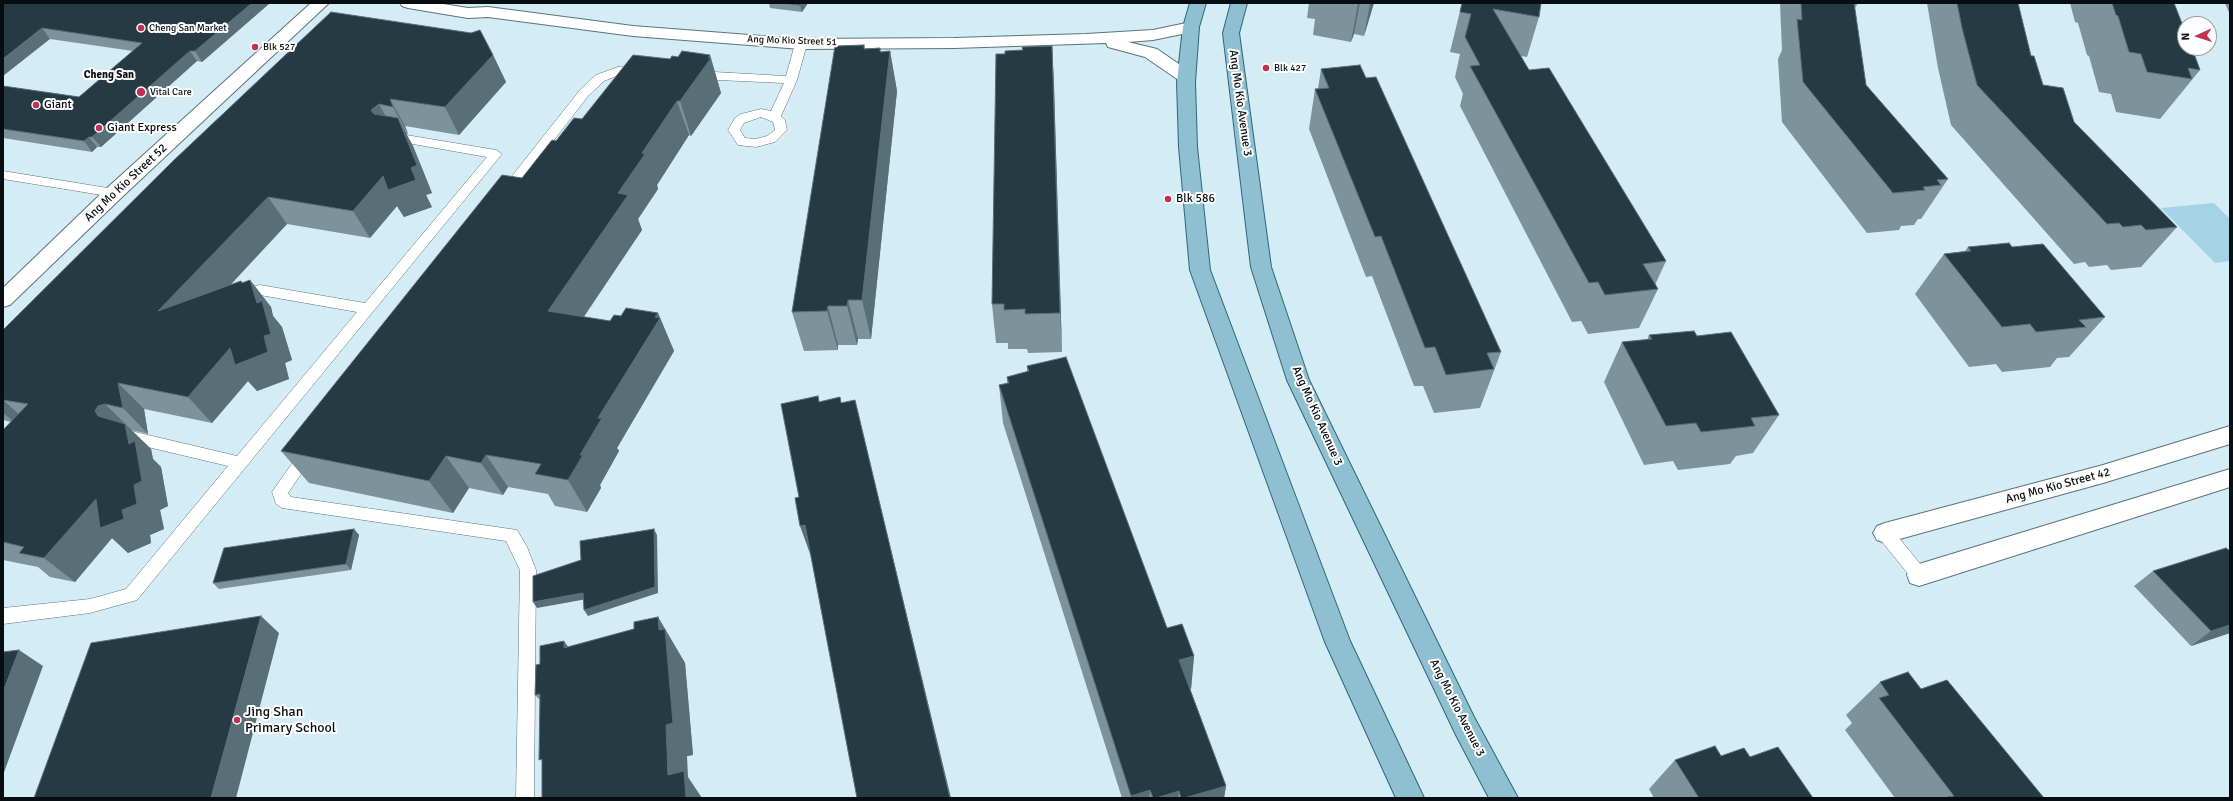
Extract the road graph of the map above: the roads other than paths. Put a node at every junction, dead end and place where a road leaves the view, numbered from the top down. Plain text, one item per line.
1 (321, 3) edge
2 (408, 3) edge
3 (465, 3) edge
4 (1198, 3) edge
5 (1238, 3) edge
6 (488, 12) junction
7 (1191, 26) junction
8 (1097, 39) junction
9 (801, 44) junction
10 (657, 73) edge
11 (680, 74) edge
12 (1186, 78) junction
13 (791, 80) junction
14 (775, 116) dead end
15 (394, 137) edge
16 (3, 175) edge
17 (114, 193) junction
18 (500, 202) edge
19 (260, 290) dead end
20 (3, 300) edge
21 (367, 308) junction
22 (2230, 435) edge
23 (131, 437) dead end
24 (314, 444) edge
25 (240, 463) junction
26 (2230, 478) edge
27 (1885, 533) joint
28 (1919, 575) joint
29 (3, 616) edge
30 (525, 798) edge
31 (1410, 798) edge
32 (1504, 798) edge

1 - 17 street, Ang Mo Kio Street 52
2 - 6 street, Ang Mo Kio Street 51
3 - 6 street, Ang Mo Kio Street 51
4 - 7 main road
5 - 32 main road, Ang Mo Kio Avenue 3
6 - 9 street, Ang Mo Kio Street 51
7 - 8 street, Ang Mo Kio Street 51
7 - 12 main road
8 - 9 street, Ang Mo Kio Street 51
8 - 12 street, Ang Mo Kio Street 51
9 - 13 lane
10 - 18 lane
11 - 13 lane
12 - 31 main road
13 - 14 lane
15 - 21 lane
16 - 17 lane
17 - 20 street, Ang Mo Kio Street 52
19 - 21 lane
21 - 25 lane
22 - 27 street, Ang Mo Kio Street 42
23 - 25 lane
24 - 30 lane
25 - 29 lane
26 - 28 street
27 - 28 lane

